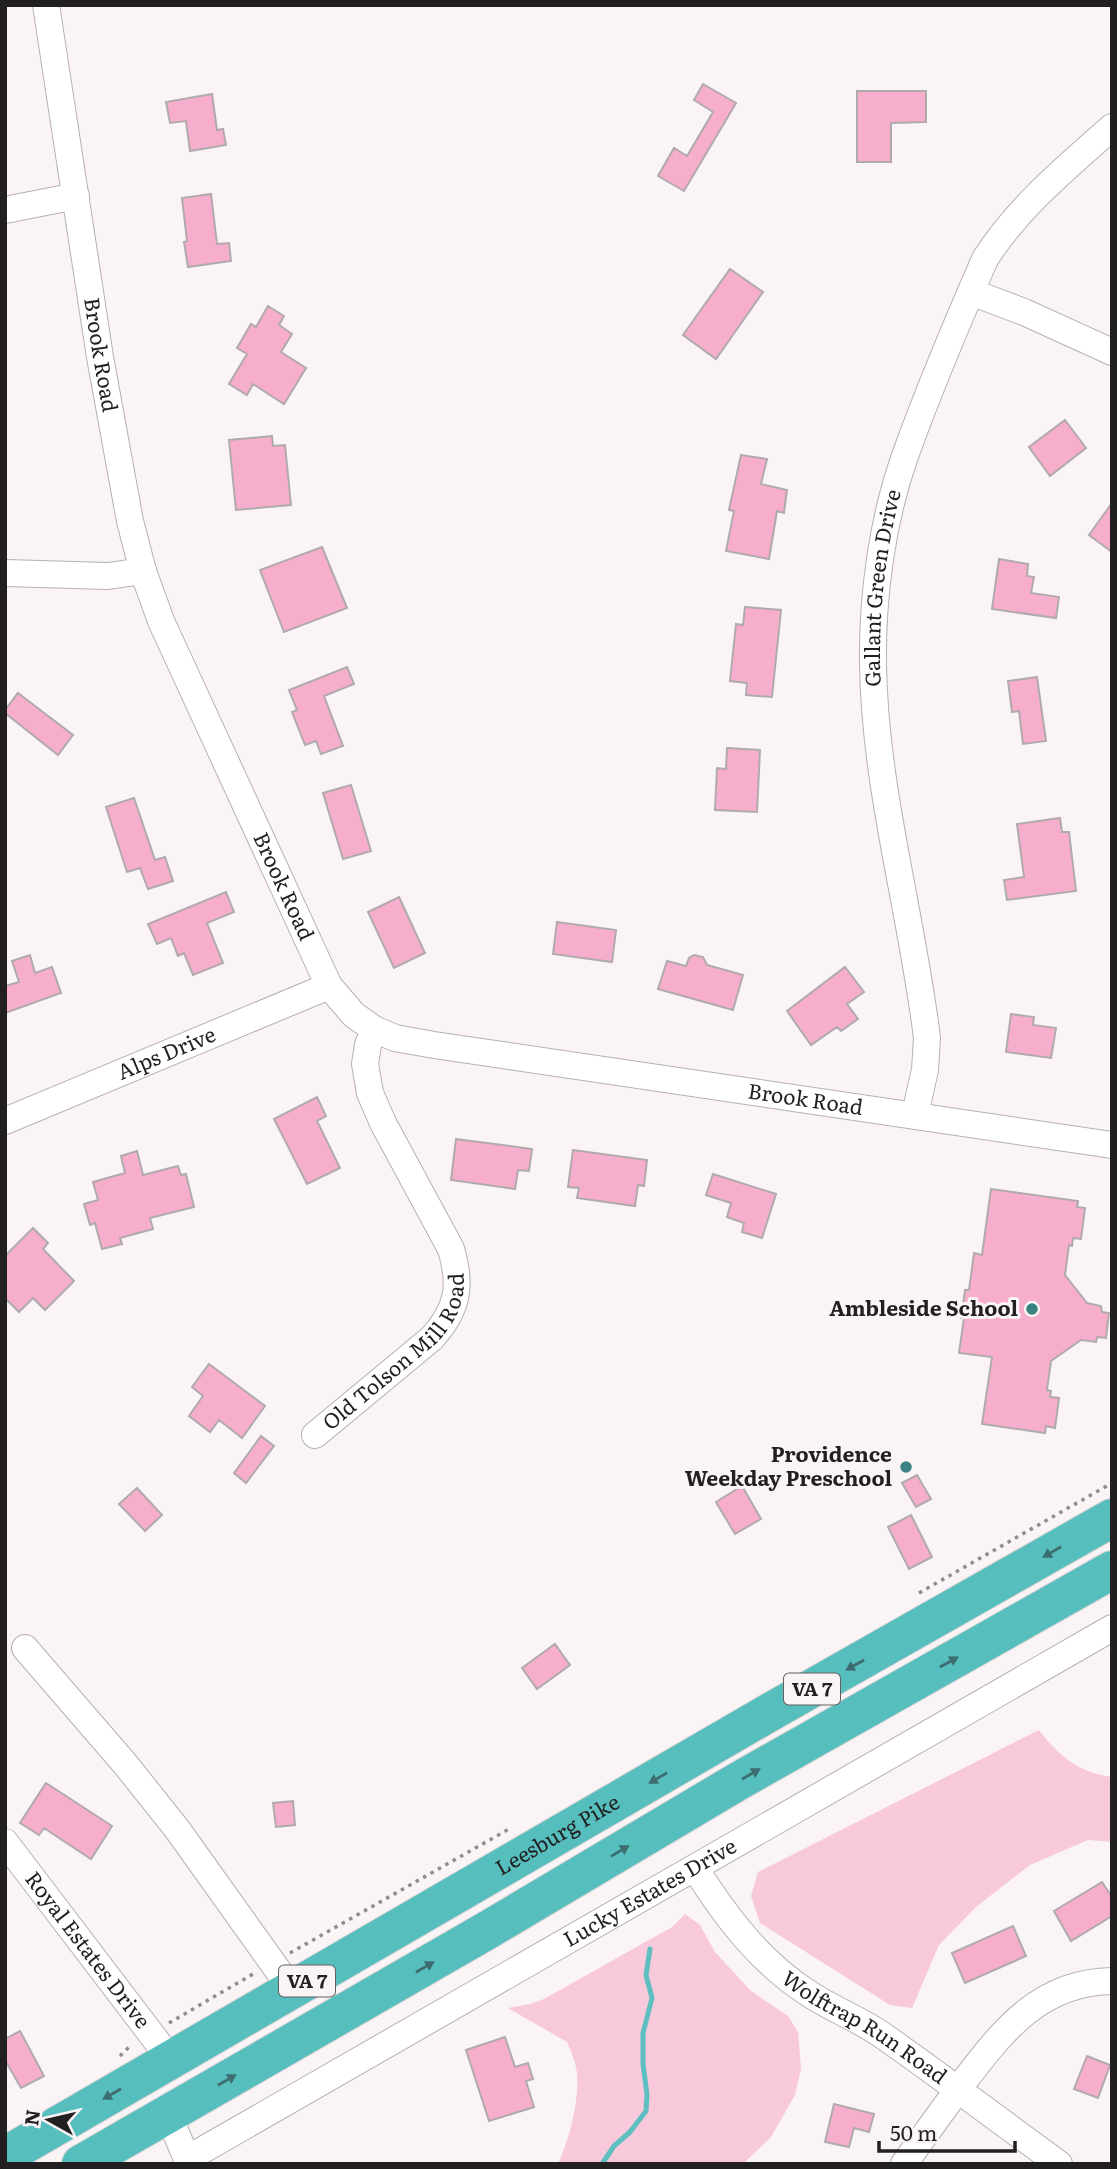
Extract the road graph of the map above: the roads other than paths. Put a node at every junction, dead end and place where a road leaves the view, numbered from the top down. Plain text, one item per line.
1 (46, 5) edge
2 (1112, 127) edge
3 (76, 196) junction
4 (5, 210) edge
5 (971, 292) junction
6 (1112, 352) edge
7 (143, 571) junction
8 (5, 573) edge
9 (329, 986) junction
10 (374, 1029) junction
11 (915, 1114) junction
12 (5, 1121) edge
13 (1112, 1145) edge
14 (315, 1435) dead end
15 (1112, 1518) edge
16 (1112, 1570) edge
17 (1112, 1628) edge
18 (25, 1648) dead end
19 (5, 1842) edge
20 (695, 1868) junction
21 (442, 1903) junction
22 (1112, 1981) edge
23 (292, 1990) junction
24 (172, 2060) junction
25 (958, 2090) junction
26 (168, 2114) junction
27 (5, 2156) edge
28 (188, 2161) edge
29 (81, 2164) edge
30 (904, 2164) edge
31 (1059, 2164) edge

1 - 3 street, Brook Road
2 - 5 street, Gallant Green Drive
3 - 4 street
3 - 7 street, Brook Road
5 - 6 street
5 - 11 street, Gallant Green Drive
7 - 8 street
7 - 9 street, Brook Road
9 - 10 street, Brook Road
9 - 12 street, Alps Drive
10 - 11 street, Brook Road
10 - 14 street, Old Tolson Mill Road
11 - 13 street, Brook Road
15 -> 21 highway, Leesburg Pike / VA 7
26 -> 16 highway, VA 7
17 - 20 street, Lucky Estates Drive
18 - 23 street
19 - 24 street, Royal Estates Drive
20 - 25 street, Wolftrap Run Road
20 - 28 street, Lucky Estates Drive
21 - 23 highway, Leesburg Pike / VA 7
21 - 26 highway
22 - 25 street
23 - 24 highway, Leesburg Pike / VA 7
24 -> 27 highway, Leesburg Pike / VA 7
25 - 30 street
25 - 31 street, Wolftrap Run Road
26 - 28 street, Lucky Estates Drive
26 - 29 highway, VA 7

